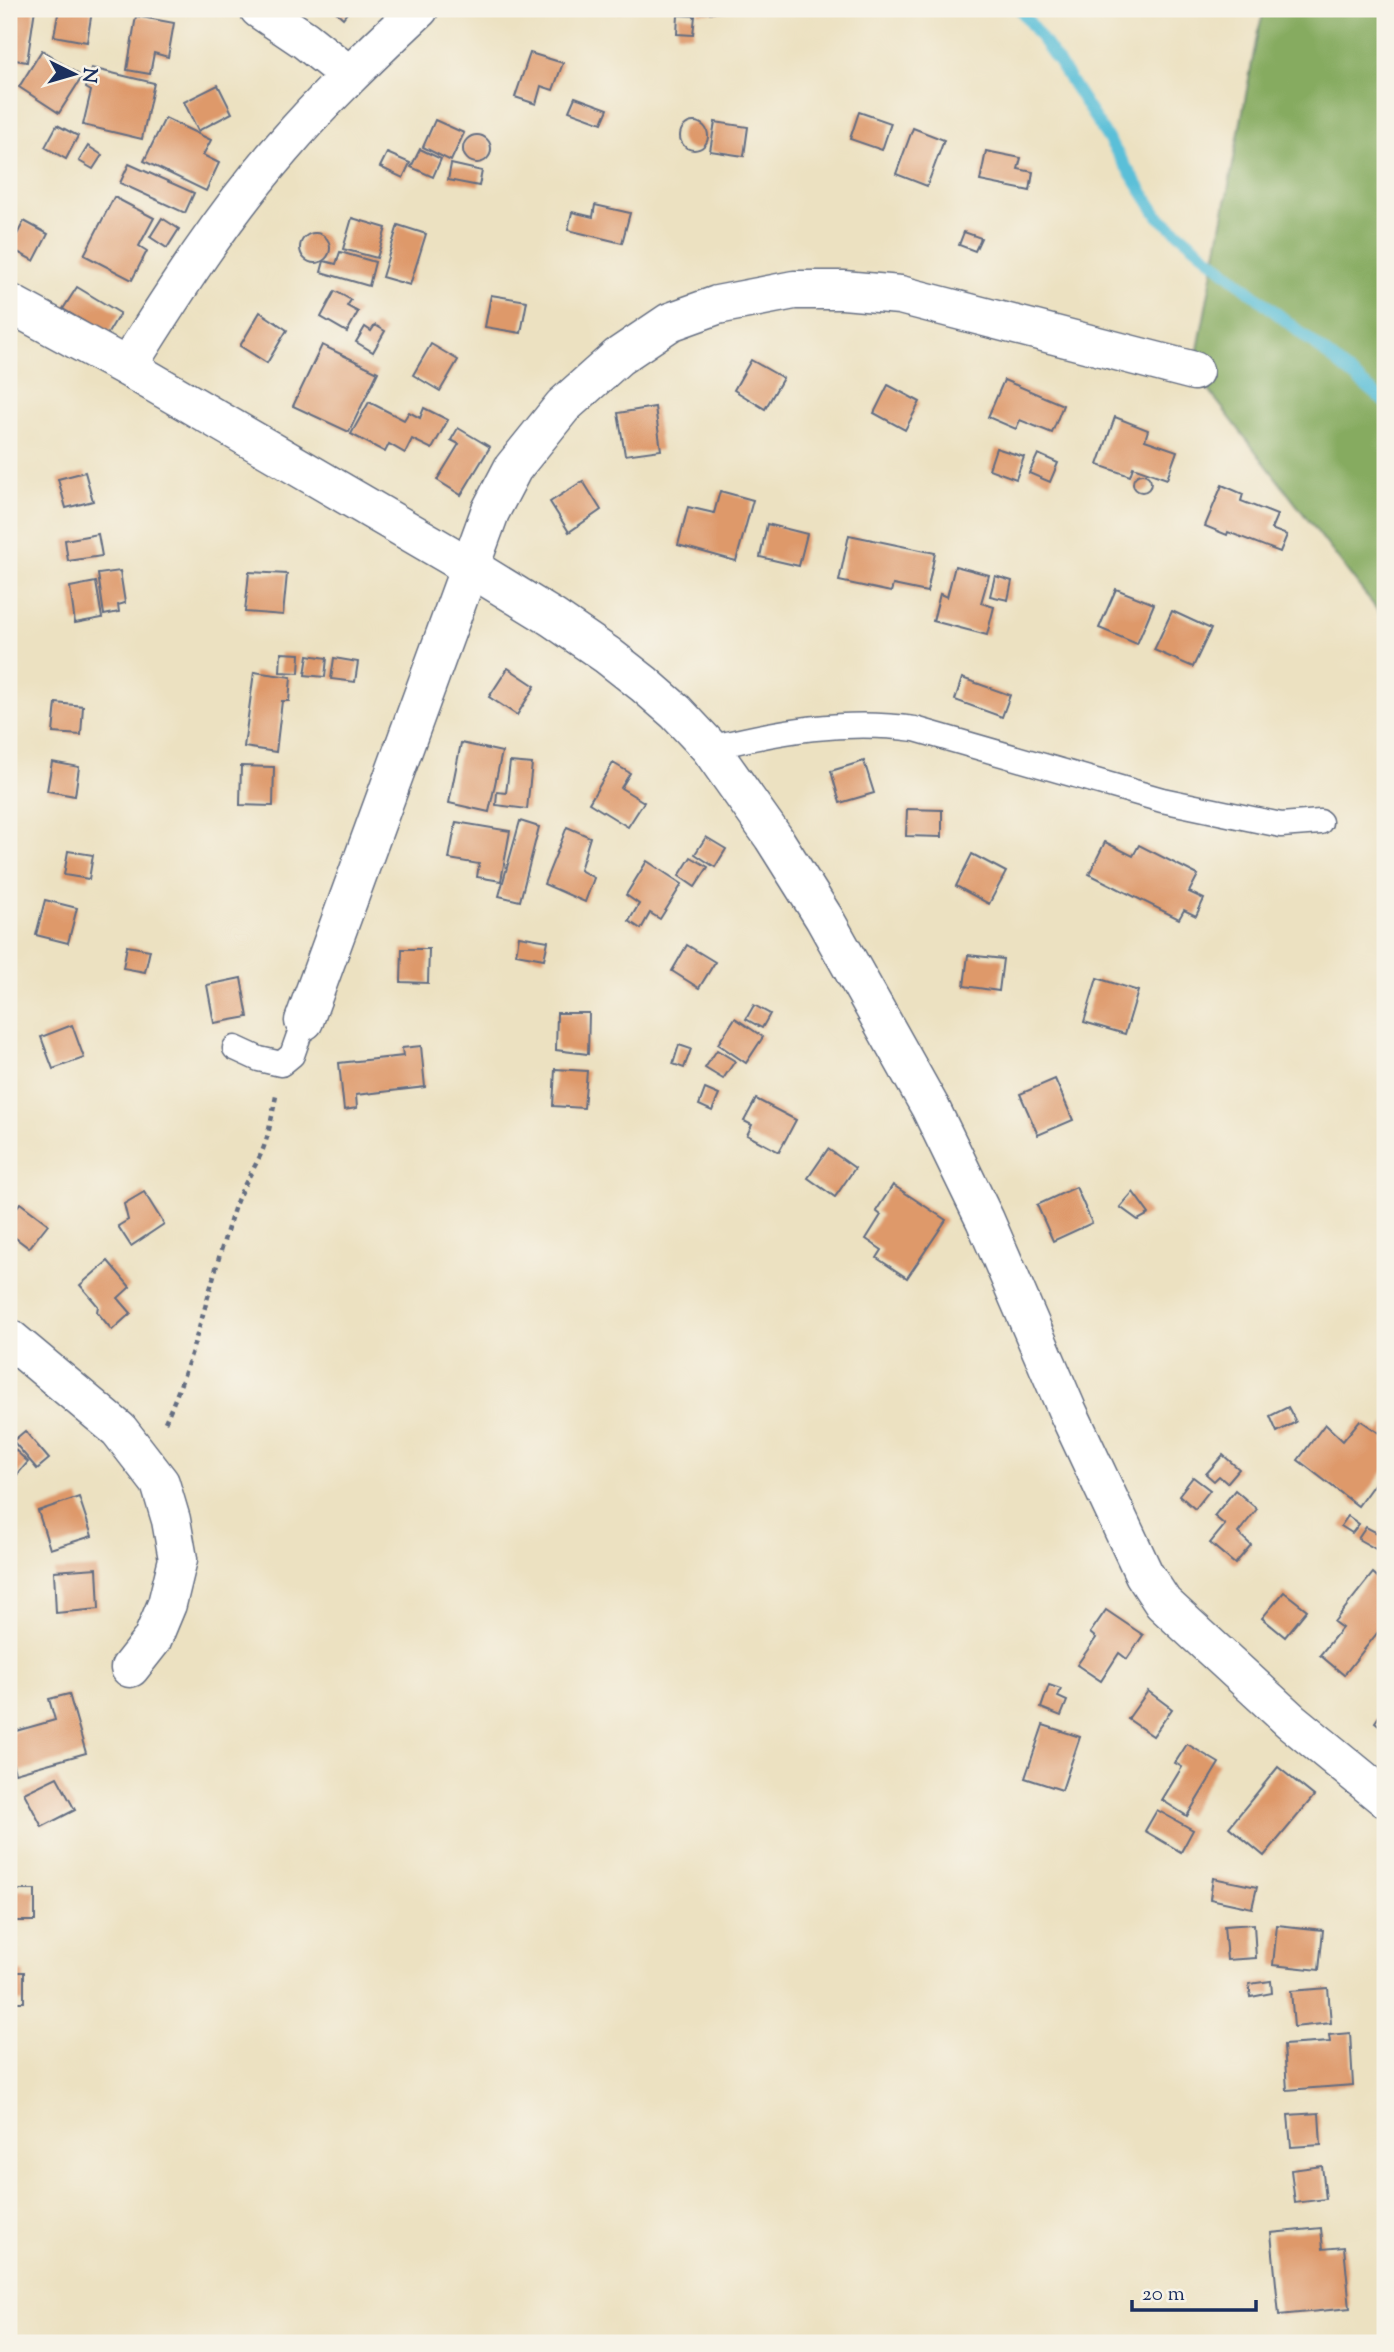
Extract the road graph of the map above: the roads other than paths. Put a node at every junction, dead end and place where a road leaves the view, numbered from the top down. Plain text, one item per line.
1 (259, 9) edge
2 (419, 9) edge
3 (349, 75) junction
4 (9, 303) edge
5 (127, 367) junction
6 (1194, 370) dead end
7 (470, 567) junction
8 (710, 748) junction
9 (1320, 822) dead end
10 (304, 1021) joint
11 (235, 1048) dead end
12 (9, 1338) edge
13 (130, 1668) dead end
14 (1383, 1790) edge

1 - 3 street
2 - 3 street
3 - 5 street
4 - 5 street
5 - 7 street
6 - 7 street
7 - 8 street
7 - 10 street
8 - 9 lane
8 - 14 street
10 - 11 lane
12 - 13 street

